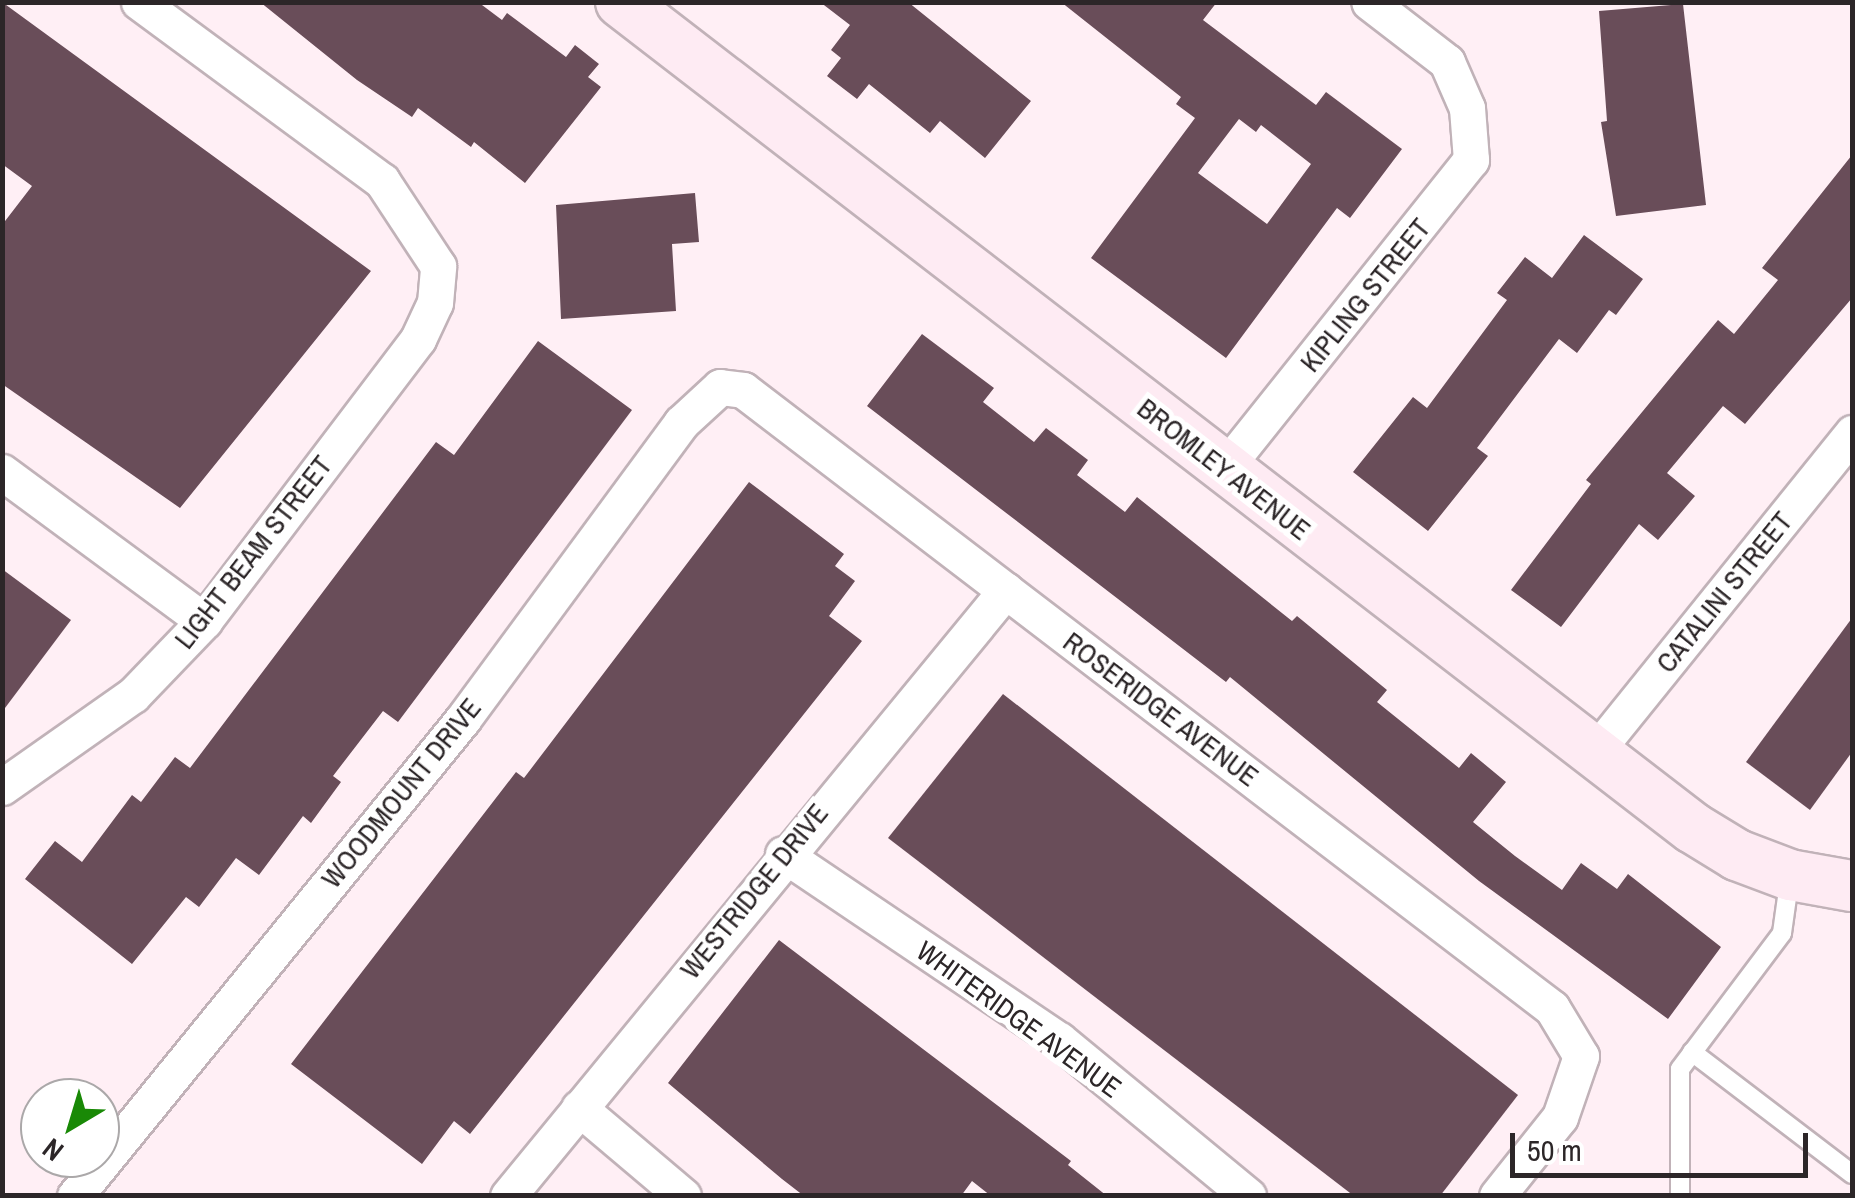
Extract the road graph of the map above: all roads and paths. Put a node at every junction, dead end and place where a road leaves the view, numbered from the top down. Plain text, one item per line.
1 (140, 2) edge
2 (621, 2) edge
3 (1369, 2) edge
4 (720, 387) joint
5 (1852, 433) edge
6 (1224, 469) junction
7 (2, 472) edge
8 (1006, 590) junction
9 (204, 622) junction
10 (1595, 752) junction
11 (2, 787) edge
12 (783, 854) junction
13 (1790, 875) junction
14 (1852, 886) edge
15 (1692, 1052) junction
16 (579, 1108) junction
17 (1852, 1174) edge
18 (75, 1196) edge
19 (508, 1196) edge
20 (683, 1196) edge
21 (1248, 1196) edge
22 (1497, 1196) edge
23 (1680, 1196) edge

1 - 9 street, LIGHT BEAM STREET
2 - 6 street, BROMLEY AVENUE
3 - 6 street, KIPLING STREET
4 - 8 street, ROSERIDGE AVENUE
4 - 18 street, WOODMOUNT DRIVE
5 - 10 street, CATALINI STREET
6 - 10 street, BROMLEY AVENUE
7 - 9 street
8 - 12 street, WESTRIDGE DRIVE
8 - 22 street, ROSERIDGE AVENUE
9 - 11 street, LIGHT BEAM STREET
10 - 13 street, BROMLEY AVENUE
12 - 16 street, WESTRIDGE DRIVE
12 - 21 street, WHITERIDGE AVENUE
13 - 14 street, BROMLEY AVENUE
13 - 15 lane
15 - 17 lane
15 - 23 lane
16 - 19 street, WESTRIDGE DRIVE
16 - 20 street

